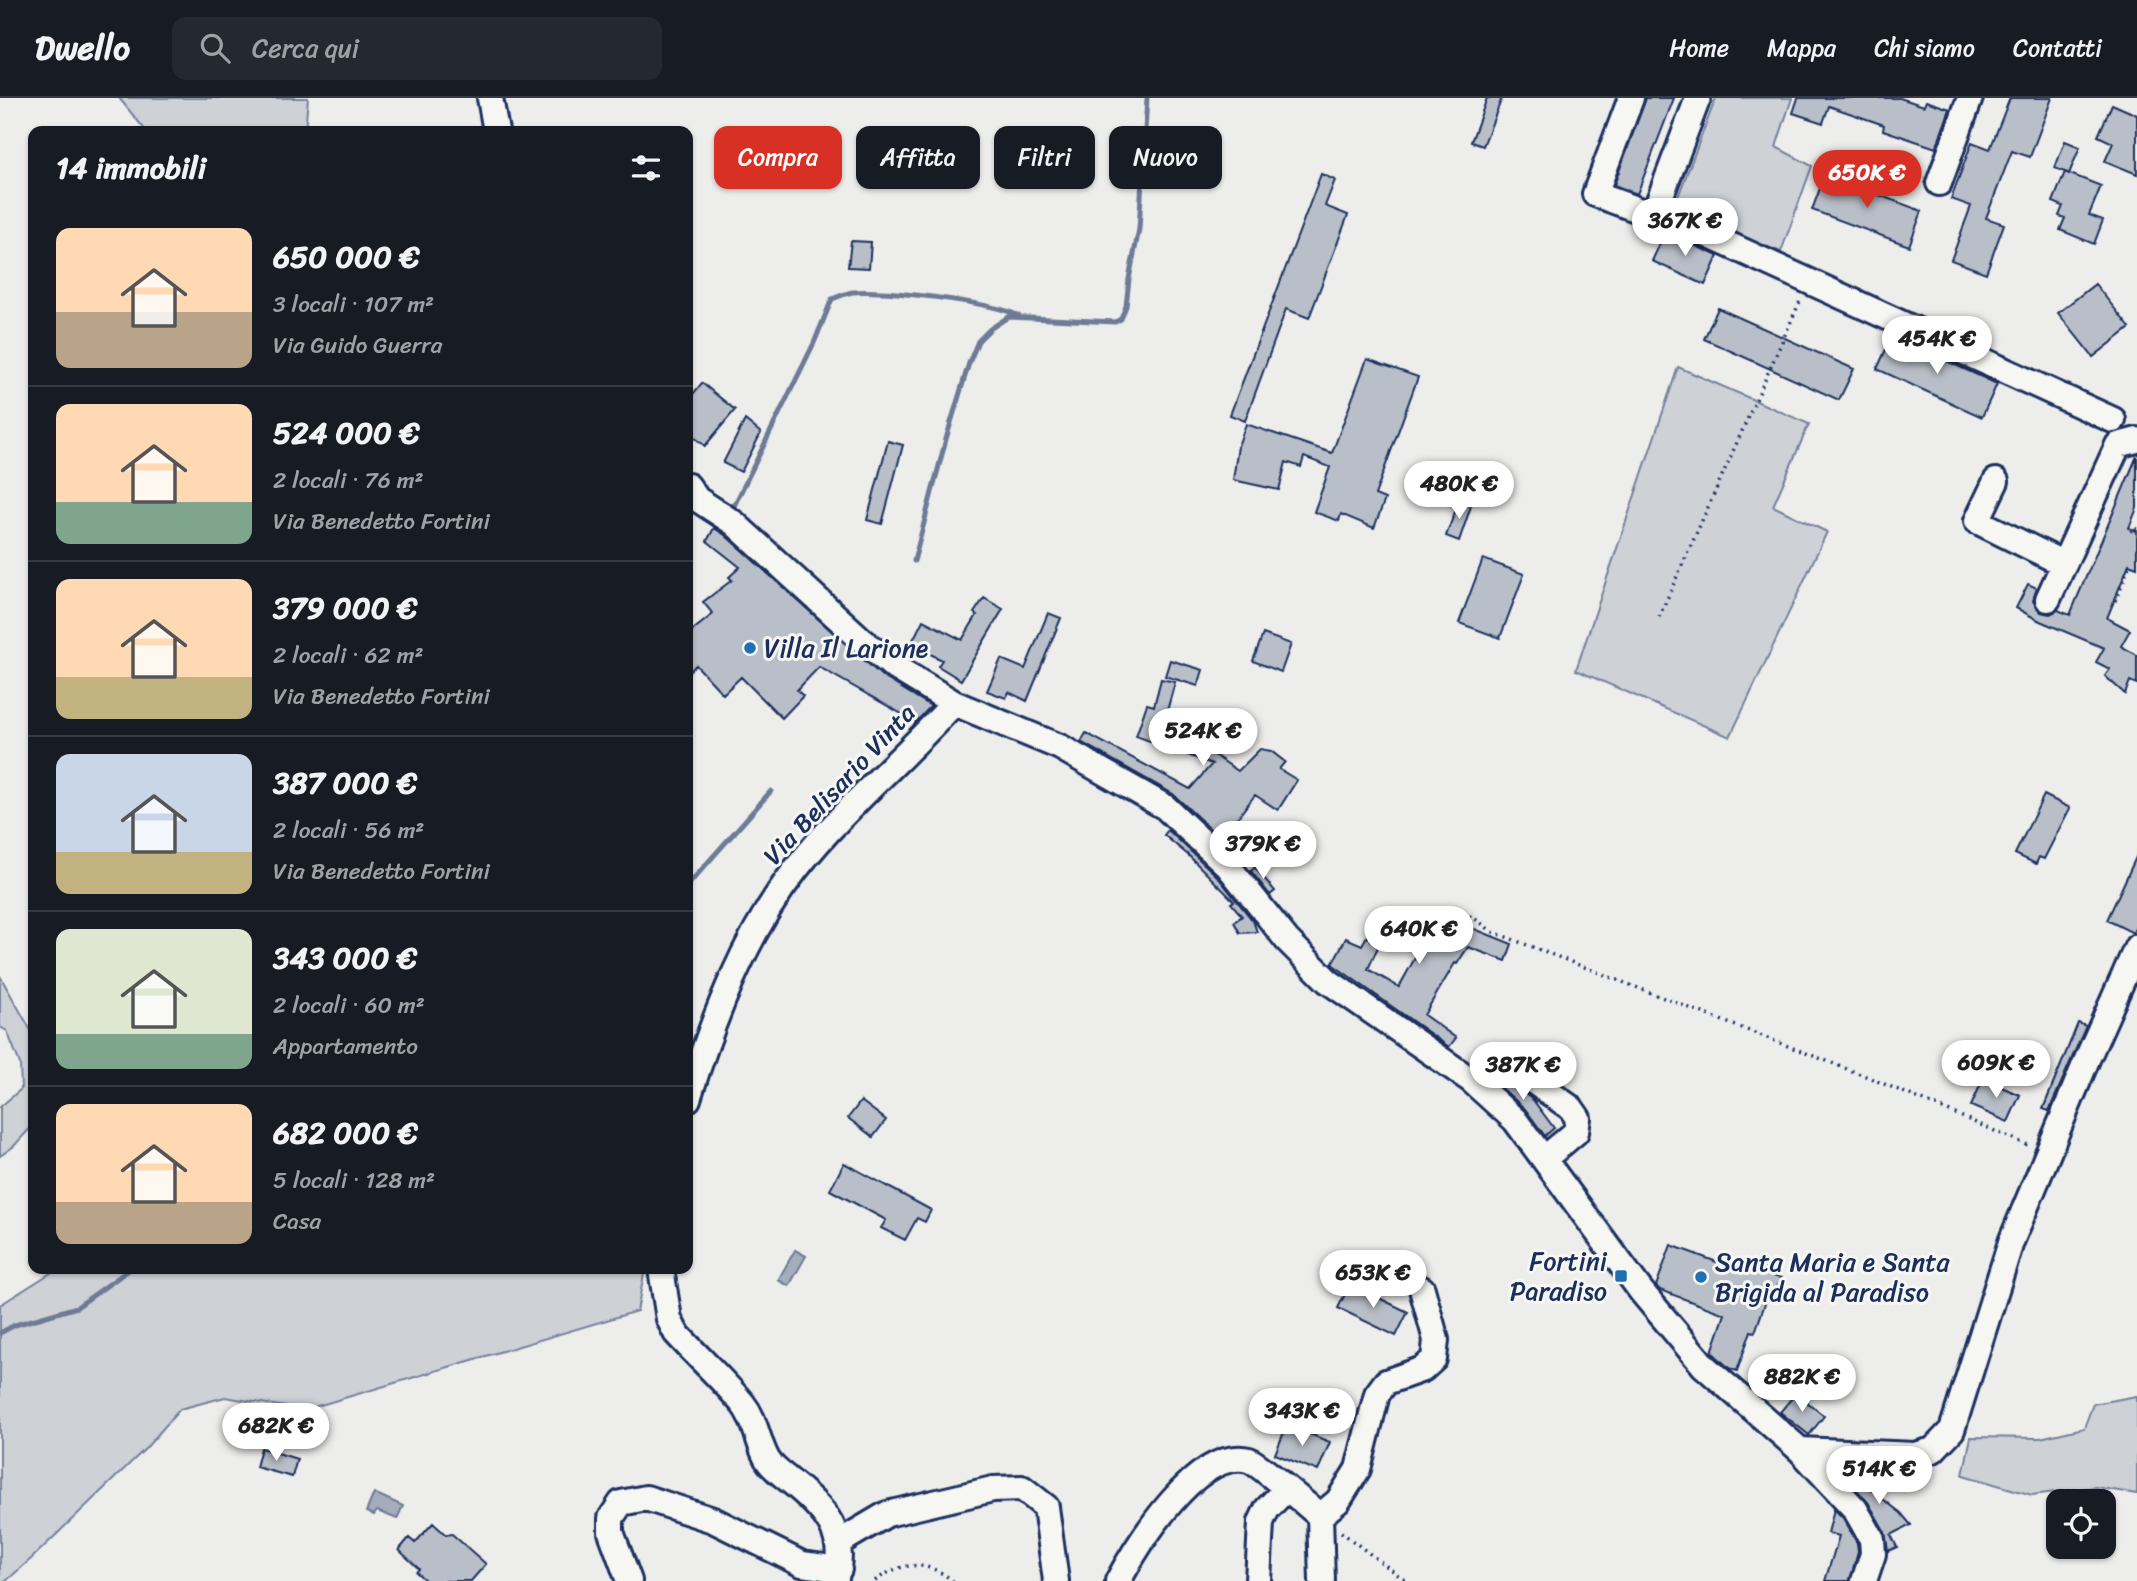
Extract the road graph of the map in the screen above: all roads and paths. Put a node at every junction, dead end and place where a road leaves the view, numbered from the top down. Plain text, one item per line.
1 (490, 98) edge
2 (1631, 98) edge
3 (1698, 98) edge
4 (1970, 98) edge
5 (495, 126) edge
6 (1939, 183) dead end
7 (1655, 211) junction
8 (1809, 281) junction
9 (2113, 420) dead end
10 (2137, 440) edge
11 (1996, 481) dead end
12 (693, 493) edge
13 (2137, 529) edge
14 (2137, 535) edge
15 (2064, 564) junction
16 (2132, 566) dead end
17 (2048, 599) dead end
18 (2115, 601) dead end
19 (1659, 617) dead end
20 (954, 703) junction
21 (1441, 914) dead end
22 (2137, 947) edge
23 (1507, 1063) dead end
24 (693, 1083) edge
25 (2048, 1153) junction
26 (1544, 1159) junction
27 (662, 1274) edge
28 (1422, 1289) dead end
29 (1800, 1450) junction
30 (1286, 1489) junction
31 (1320, 1516) junction
32 (838, 1543) junction
33 (837, 1575) edge
34 (629, 1581) edge
35 (875, 1581) edge
36 (953, 1581) edge
37 (1056, 1581) edge
38 (1118, 1581) edge
39 (1258, 1581) edge
40 (1322, 1581) edge
41 (1406, 1581) edge
42 (1864, 1581) edge

1 - 5 street
2 - 7 street
3 - 7 street
4 - 6 street
7 - 8 street
8 - 9 street
8 - 19 path
10 - 15 street
11 - 15 street
12 - 20 street
13 - 14 path
15 - 17 street
16 - 18 path
20 - 24 street, Via Belisario Vinta
20 - 26 street
21 - 25 path
22 - 25 street
23 - 26 street
25 - 29 street
26 - 29 street
27 - 32 street
28 - 31 street
29 - 42 street
30 - 31 street
30 - 38 street
30 - 39 street
31 - 40 street
31 - 41 path
32 - 33 street
32 - 37 street
33 - 34 street
35 - 36 path

